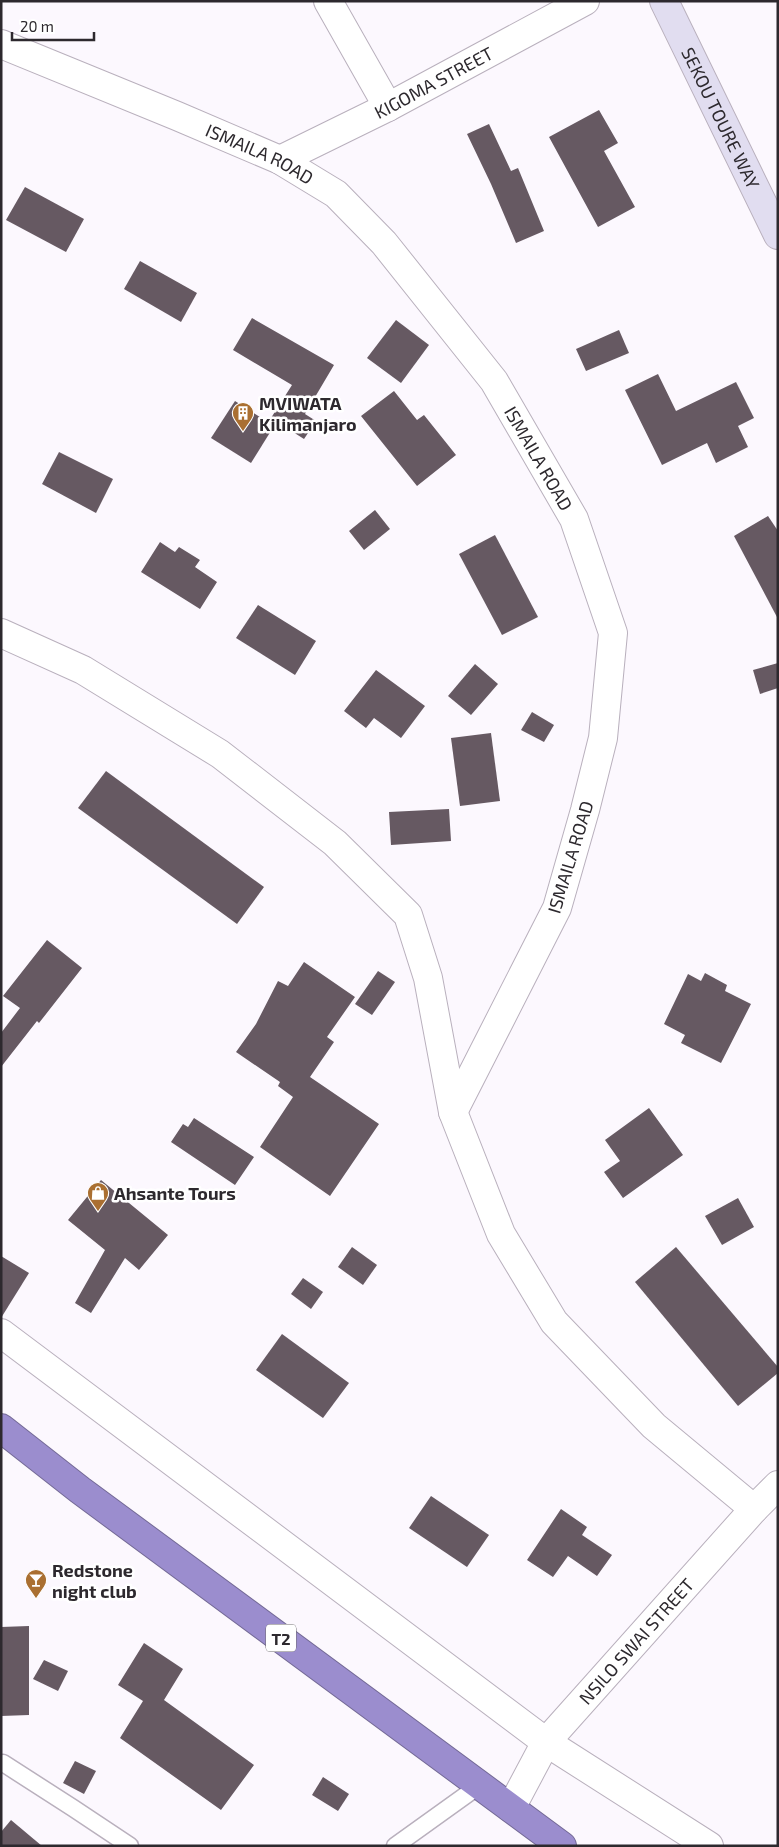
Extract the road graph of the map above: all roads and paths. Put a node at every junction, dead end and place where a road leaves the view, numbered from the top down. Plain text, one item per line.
1 (328, 1) edge
2 (585, 1) edge
3 (664, 1) edge
4 (1, 44) edge
5 (388, 107) junction
6 (280, 160) junction
7 (778, 235) edge
8 (1, 633) edge
9 (453, 1112) junction
10 (1, 1333) edge
11 (1, 1428) edge
12 (778, 1485) edge
13 (754, 1509) junction
14 (546, 1742) junction
15 (3, 1763) dead end
16 (480, 1785) junction
17 (511, 1808) junction
18 (560, 1845) edge
19 (130, 1846) edge
20 (395, 1846) edge
21 (709, 1846) edge

1 - 5 street
2 - 5 street, KIGOMA STREET
3 - 7 street, SEKOU TOURE WAY
4 - 6 street, ISMAILA ROAD
5 - 6 street, KIGOMA STREET
6 - 9 street, ISMAILA ROAD
8 - 9 street
9 - 13 street
10 - 14 street
11 - 16 highway, T2
12 - 13 street, NSILO SWAI STREET
13 - 14 street, NSILO SWAI STREET
14 - 17 street, NSILO SWAI STREET
14 - 21 street
15 - 19 lane
16 - 17 highway, T2
16 - 20 lane
17 - 18 highway, T2

